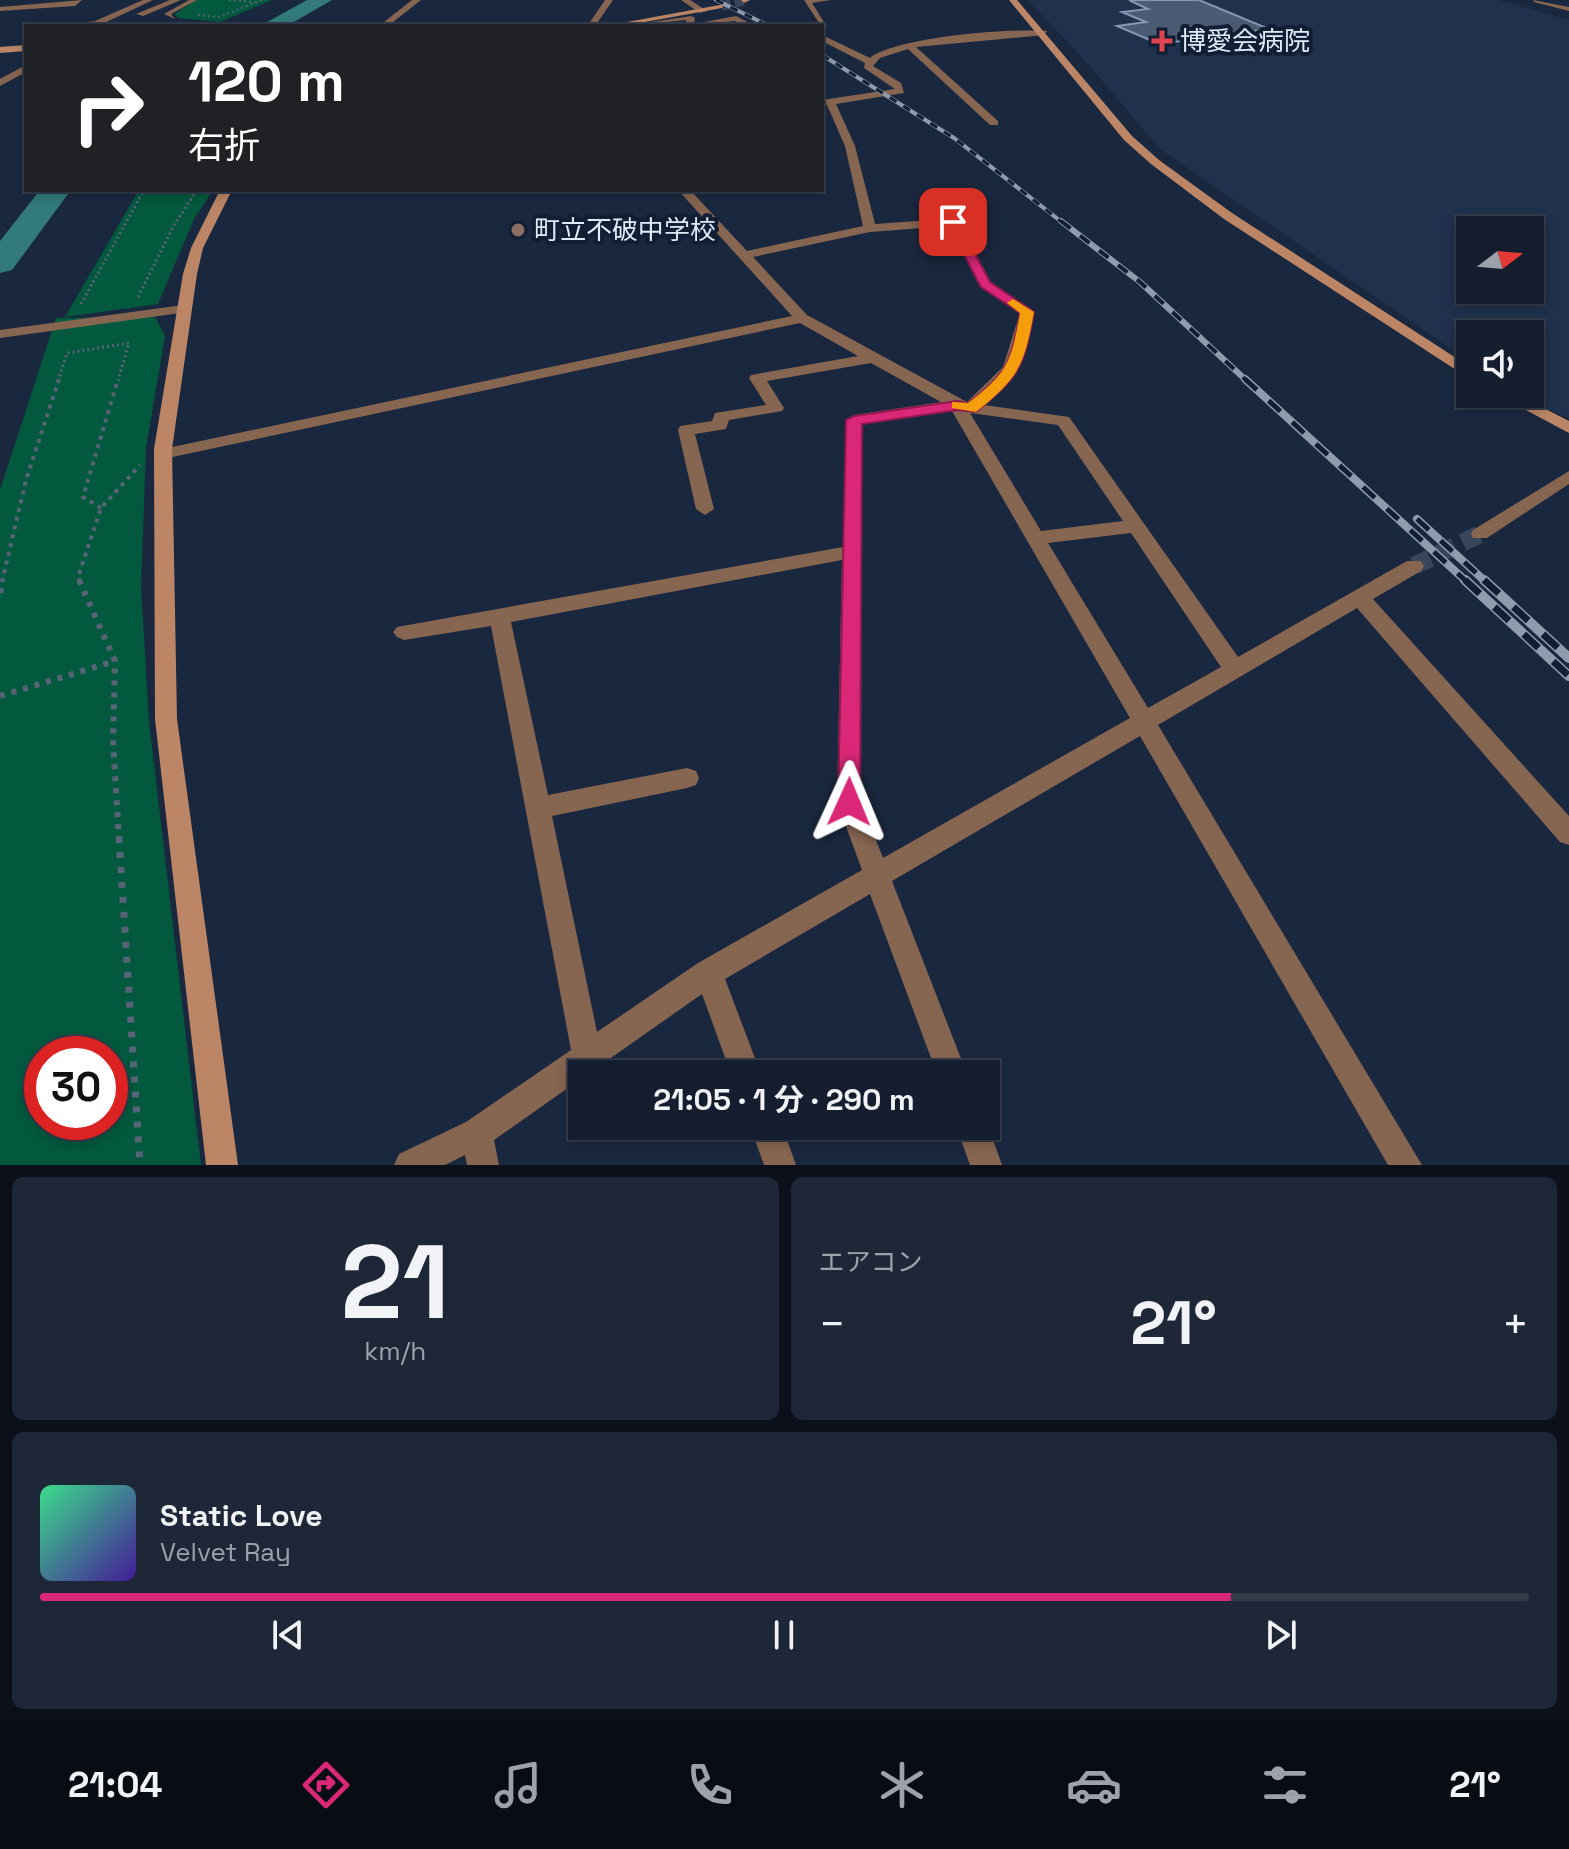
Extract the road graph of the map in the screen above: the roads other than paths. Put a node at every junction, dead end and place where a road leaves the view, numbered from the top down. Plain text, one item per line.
1 (149, 0) edge
2 (177, 0) edge
3 (194, 0) edge
4 (417, 0) edge
5 (609, 0) edge
6 (685, 0) edge
7 (827, 0) edge
8 (1013, 0) edge
9 (1543, 0) edge
10 (76, 2) edge
11 (722, 6) dead end
12 (0, 9) edge
13 (1569, 9) edge
14 (703, 11) junction
15 (173, 18) dead end
16 (61, 24) edge
17 (85, 24) edge
18 (115, 24) edge
19 (386, 24) edge
20 (592, 24) edge
21 (622, 24) edge
22 (644, 24) edge
23 (690, 24) edge
24 (705, 24) edge
25 (747, 24) edge
26 (823, 24) edge
27 (1044, 33) junction
28 (824, 39) edge
29 (911, 47) junction
30 (24, 48) edge
31 (0, 50) edge
32 (869, 61) junction
33 (24, 69) edge
34 (0, 83) edge
35 (826, 102) edge
36 (994, 123) dead end
37 (225, 192) edge
38 (686, 192) edge
39 (947, 202) dead end
40 (953, 222) junction
41 (870, 228) junction
42 (745, 255) junction
43 (183, 309) junction
44 (802, 318) junction
45 (0, 334) edge
46 (872, 358) junction
47 (1456, 365) edge
48 (964, 407) junction
49 (1531, 408) edge
50 (1569, 428) edge
51 (163, 454) junction
52 (1569, 476) edge
53 (705, 509) dead end
54 (1136, 526) junction
55 (1480, 534) tunnel mouth
56 (1037, 538) junction
57 (852, 552) junction
58 (1414, 566) tunnel mouth
59 (1358, 596) junction
60 (500, 617) junction
61 (404, 632) dead end
62 (1234, 668) junction
63 (1146, 720) junction
64 (687, 778) dead end
65 (538, 808) junction
66 (1569, 834) edge
67 (878, 875) junction
68 (708, 973) junction
69 (587, 1056) junction
70 (741, 1060) edge
71 (947, 1060) edge
72 (477, 1133) junction
73 (771, 1140) edge
74 (977, 1140) edge
75 (222, 1165) edge
76 (410, 1165) edge
77 (483, 1165) edge
78 (780, 1165) edge
79 (986, 1165) edge
80 (1406, 1165) edge

1 - 17 street
2 - 18 street
3 - 15 lane
4 - 19 street
5 - 20 street
6 - 14 street
7 - 26 street
8 - 27 street
9 - 13 street
10 - 12 street
10 - 16 street
11 - 14 street
14 - 21 street
22 - 23 street
24 - 25 street
27 - 29 street
27 - 47 street
28 - 32 street
29 - 32 street
29 - 36 street
30 - 31 street
32 - 35 street
33 - 34 street
35 - 41 street
37 - 43 street
38 - 42 street
39 - 40 street
40 - 41 street
40 - 48 street
41 - 42 street
42 - 44 street
43 - 45 street
43 - 51 street
44 - 46 street
44 - 51 street
46 - 48 street
46 - 53 street
48 - 54 street
48 - 56 street
48 - 57 street
49 - 50 street
51 - 75 street
52 - 55 street
54 - 56 street
54 - 62 street
56 - 63 street
57 - 60 street
57 - 67 street
58 - 59 street
59 - 62 street
59 - 66 street
60 - 61 street
60 - 65 street
62 - 63 street
63 - 67 street
63 - 80 street
64 - 65 street
65 - 69 street
67 - 68 street
67 - 71 street
68 - 69 street
68 - 70 street
69 - 72 street
72 - 76 street
72 - 77 street
73 - 78 street
74 - 79 street

